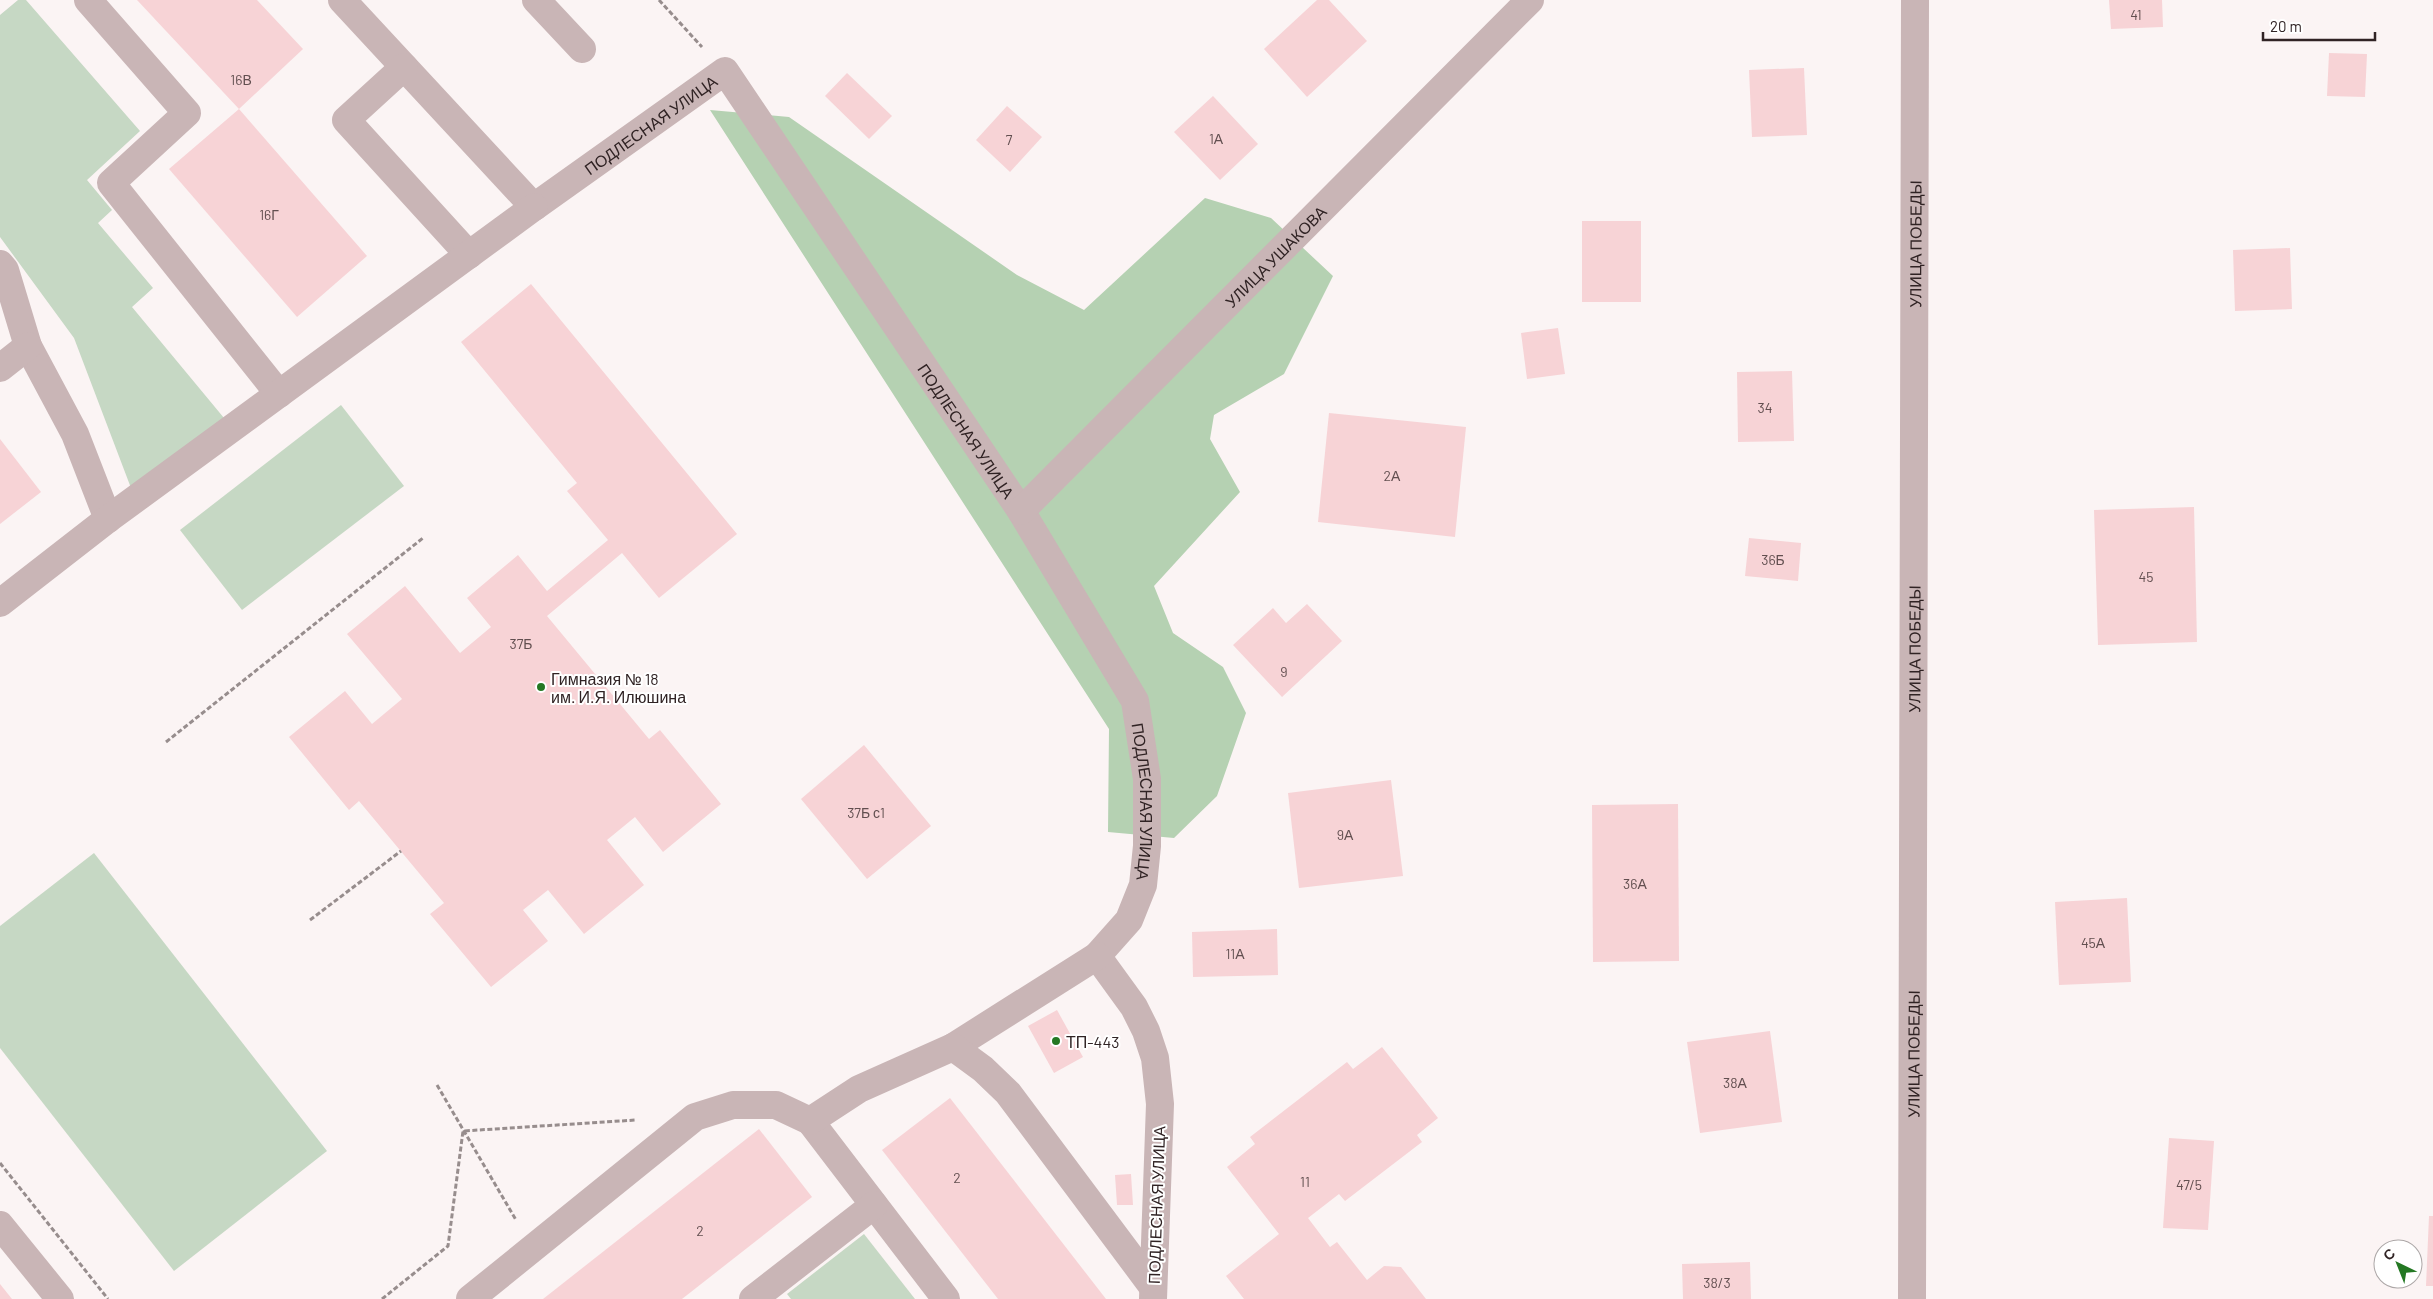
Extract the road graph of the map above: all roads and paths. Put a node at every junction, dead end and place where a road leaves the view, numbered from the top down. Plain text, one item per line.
1 (88, 0) edge
2 (342, 0) edge
3 (536, 0) edge
4 (659, 0) edge
5 (1530, 0) edge
6 (1914, 0) edge
7 (582, 49) dead end
8 (404, 67) junction
9 (725, 71) junction
10 (534, 207) junction
11 (469, 255) junction
12 (0, 264) edge
13 (28, 346) junction
14 (0, 368) edge
15 (279, 394) junction
16 (1021, 511) junction
17 (108, 519) junction
18 (424, 538) dead end
19 (0, 603) edge
20 (166, 742) dead end
21 (401, 851) dead end
22 (310, 920) dead end
23 (1097, 956) junction
24 (953, 1048) junction
25 (437, 1085) dead end
26 (637, 1120) dead end
27 (810, 1120) junction
28 (463, 1131) junction
29 (0, 1163) edge
30 (874, 1205) junction
31 (0, 1226) edge
32 (533, 1248) junction
33 (1153, 1293) edge
34 (60, 1299) edge
35 (108, 1299) edge
36 (382, 1299) edge
37 (470, 1299) edge
38 (753, 1299) edge
39 (946, 1299) edge
40 (1912, 1299) edge

1 - 15 street
2 - 8 street
3 - 7 street
4 - 9 path
5 - 16 street, УЛИЦА УШАКОВА
6 - 40 street, УЛИЦА ПОБЕДЫ
8 - 10 street
8 - 11 street
9 - 10 street, ПОДЛЕСНАЯ УЛИЦА
9 - 16 street, ПОДЛЕСНАЯ УЛИЦА
10 - 11 street, ПОДЛЕСНАЯ УЛИЦА
11 - 15 street, ПОДЛЕСНАЯ УЛИЦА
12 - 13 street
13 - 14 street
13 - 17 street
15 - 17 street, ПОДЛЕСНАЯ УЛИЦА
16 - 23 street, ПОДЛЕСНАЯ УЛИЦА
17 - 19 street, ПОДЛЕСНАЯ УЛИЦА
18 - 20 path
21 - 22 path
23 - 24 street
23 - 33 street, ПОДЛЕСНАЯ УЛИЦА
24 - 27 street
24 - 33 street
25 - 28 path
26 - 28 path
27 - 30 street
27 - 32 street
28 - 32 path
28 - 36 path
29 - 35 path
30 - 38 street
30 - 39 street
31 - 34 street
32 - 37 street

